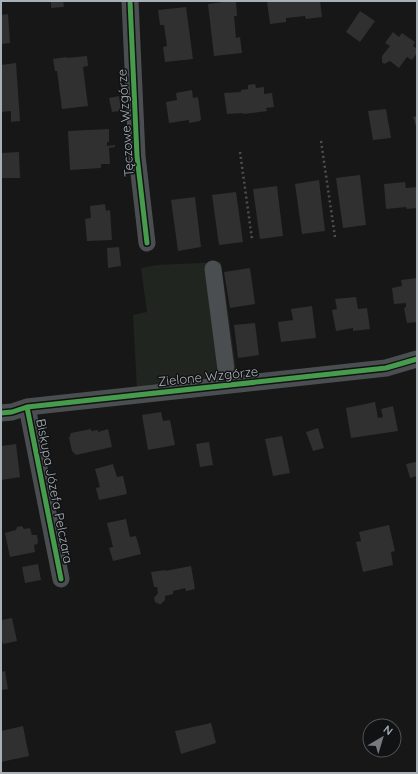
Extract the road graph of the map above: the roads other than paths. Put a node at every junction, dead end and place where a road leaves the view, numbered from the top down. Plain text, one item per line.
1 (130, 1) edge
2 (147, 243) dead end
3 (213, 269) dead end
4 (417, 358) edge
5 (228, 385) junction
6 (27, 408) junction
7 (1, 413) edge
8 (61, 579) dead end

1 - 2 street, Tęczowe Wzgórze
3 - 5 street
4 - 5 street, Zielone Wzgórze
5 - 6 street, Zielone Wzgórze
6 - 7 street, Zielone Wzgórze
6 - 8 street, Biskupa Józefa Pelczara

